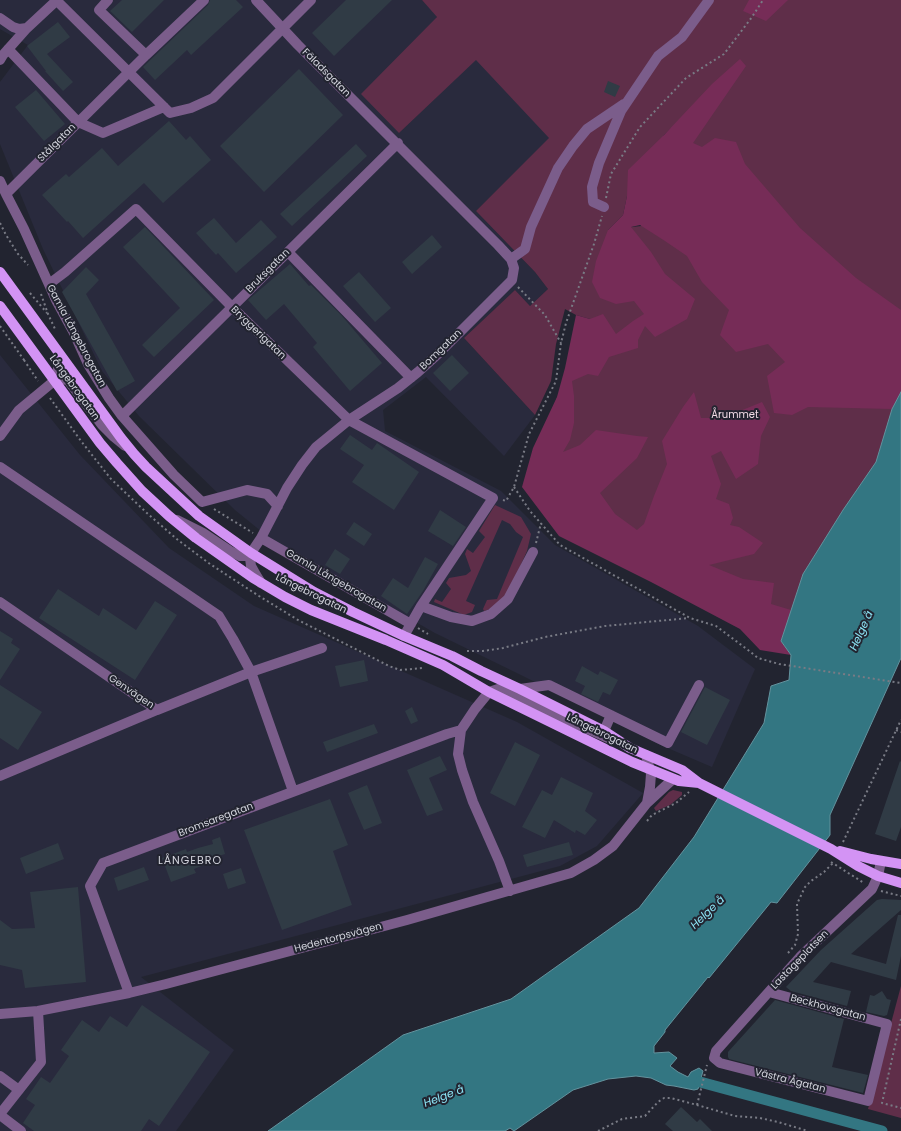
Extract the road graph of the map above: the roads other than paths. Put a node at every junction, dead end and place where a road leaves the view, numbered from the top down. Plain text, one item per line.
1 (56, 0) edge
2 (108, 0) edge
3 (204, 0) edge
4 (256, 0) edge
5 (312, 0) edge
6 (709, 0) edge
7 (0, 18) edge
8 (27, 28) junction
9 (283, 28) junction
10 (8, 49) junction
11 (146, 55) junction
12 (0, 60) edge
13 (129, 72) junction
14 (626, 103) junction
15 (164, 108) junction
16 (78, 122) junction
17 (398, 143) junction
18 (0, 181) edge
19 (6, 194) junction
20 (604, 207) road end
21 (288, 252) junction
22 (511, 259) junction
23 (0, 272) edge
24 (49, 284) junction
25 (0, 306) edge
26 (232, 307) junction
27 (58, 352) junction
28 (411, 378) junction
29 (54, 381) junction
30 (122, 416) junction
31 (348, 420) junction
32 (0, 436) edge
33 (134, 454) junction
34 (0, 467) edge
35 (278, 506) junction
36 (169, 516) junction
37 (261, 538) junction
38 (533, 552) road end
39 (250, 553) junction
40 (261, 583) junction
41 (0, 602) edge
42 (422, 606) junction
43 (411, 624) junction
44 (404, 636) junction
45 (322, 648) dead end
46 (251, 672) junction
47 (699, 685) dead end
48 (520, 689) junction
49 (489, 692) junction
50 (157, 710) junction
51 (611, 715) junction
52 (461, 730) junction
53 (604, 731) junction
54 (630, 748) junction
55 (646, 755) junction
56 (650, 769) junction
57 (0, 776) edge
58 (673, 779) junction
59 (703, 785) junction
60 (293, 791) junction
61 (646, 803) junction
62 (834, 850) junction
63 (881, 861) junction
64 (901, 864) edge
65 (878, 876) junction
66 (901, 882) edge
67 (510, 891) junction
68 (769, 992) junction
69 (129, 993) junction
70 (38, 1011) junction
71 (0, 1014) edge
72 (711, 1060) joint
73 (0, 1076) edge
74 (19, 1090) junction
75 (868, 1101) joint
76 (0, 1114) edge
77 (21, 1131) edge

1 - 8 street
1 - 13 street
2 - 11 street
3 - 11 street
4 - 9 street, Fäladsgatan
5 - 9 street
6 - 14 street
7 - 8 street
8 - 10 street
9 - 15 street
9 - 17 street, Fäladsgatan
10 - 12 street
10 - 16 street, Stålgatan
11 - 13 street
13 - 15 street
13 - 16 street
14 - 20 street
14 - 22 street
15 - 16 street
16 - 19 street, Stålgatan
17 - 21 street, Bruksgatan
17 - 22 street
18 - 19 street, Gamla Långebrogatan
19 - 24 street, Gamla Långebrogatan
21 - 26 street, Bruksgatan
21 - 28 street
22 - 28 street, Bomgatan
23 - 27 main road, Långebrogatan
24 - 26 street, Bryggerigatan
24 - 30 street, Gamla Långebrogatan
25 - 29 main road, Långebrogatan
26 - 30 street, Bruksgatan
26 - 31 street, Bryggerigatan
27 - 29 street
27 - 33 main road, Långebrogatan
28 - 31 street, Bomgatan
29 - 32 street
29 - 33 street
29 - 36 main road, Långebrogatan
30 - 35 street, Gamla Långebrogatan
31 - 35 street, Bomgatan
31 - 42 street, Bryggerigatan
33 - 39 main road, Långebrogatan
34 - 46 street
35 - 37 street, Bomgatan
36 - 39 street
36 - 40 main road, Långebrogatan
37 - 39 street, Bomgatan
37 - 43 street, Gamla Långebrogatan
38 - 42 street
39 - 40 street
39 - 44 main road, Långebrogatan
40 - 49 main road, Långebrogatan
41 - 50 street, Genvägen
42 - 43 street
43 - 44 street
44 - 48 main road, Långebrogatan
45 - 46 street, Genvägen
46 - 50 street, Genvägen
46 - 60 street
47 - 51 street
48 - 51 street
48 - 53 main road, Långebrogatan
49 - 52 street
49 - 54 street
49 - 56 main road, Långebrogatan
50 - 57 street
51 - 53 street
52 - 60 street, Bromsaregatan
52 - 67 street
53 - 54 main road, Långebrogatan
54 - 55 main road, Långebrogatan
55 - 56 street, Hedentorpsvägen
55 - 59 main road, Långebrogatan
56 - 58 main road, Långebrogatan
56 - 61 street, Hedentorpsvägen
58 - 59 main road, Långebrogatan
58 - 61 street, Hedentorpsvägen
59 - 62 main road, Långebrogatan
60 - 69 street, Bromsaregatan
61 - 67 street, Hedentorpsvägen
62 - 63 main road, Långebrogatan
62 - 65 main road, Långebrogatan
63 - 64 main road, Långebrogatan
63 - 65 street, Lastageplatsen
65 - 66 main road, Långebrogatan
65 - 68 street, Lastageplatsen
67 - 69 street, Hedentorpsvägen
68 - 72 street, Lastageplatsen
68 - 75 street, Beckhovsgatan
69 - 70 street, Hedentorpsvägen
70 - 71 street, Hedentorpsvägen
70 - 74 street
72 - 75 street, Västra Ågatan
73 - 74 street
74 - 76 street
76 - 77 street

